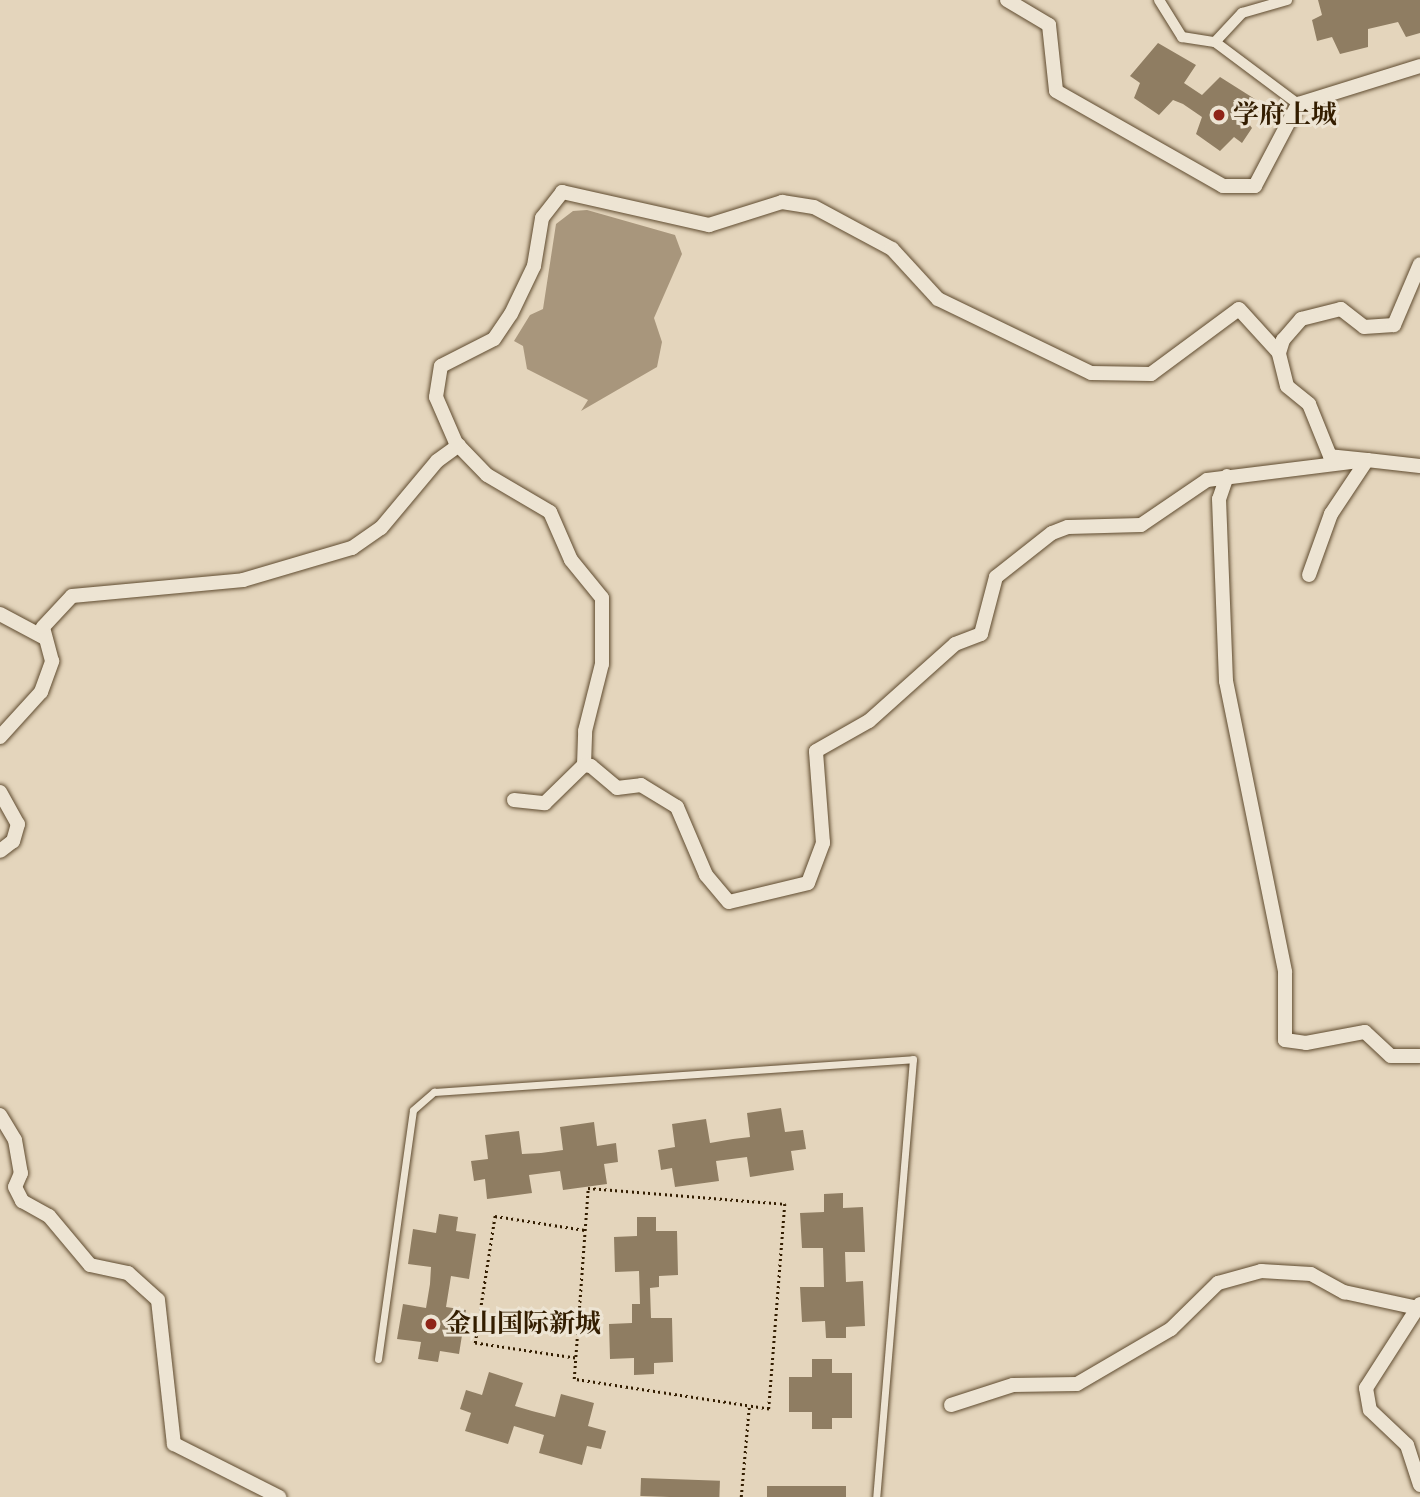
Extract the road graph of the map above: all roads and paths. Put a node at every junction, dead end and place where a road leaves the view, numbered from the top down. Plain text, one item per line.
1 (1007, 0) edge
2 (1158, 0) edge
3 (1287, 0) edge
4 (1215, 42) junction
5 (1420, 66) edge
6 (1298, 104) junction
7 (1420, 264) edge
8 (1279, 354) junction
9 (458, 445) junction
10 (1367, 460) junction
11 (1420, 466) edge
12 (1227, 476) junction
13 (1309, 575) dead end
14 (0, 614) edge
15 (45, 638) junction
16 (0, 737) edge
17 (584, 765) junction
18 (0, 792) edge
19 (514, 800) dead end
20 (0, 851) edge
21 (1420, 1056) edge
22 (0, 1115) edge
23 (585, 1230) junction
24 (1419, 1306) edge
25 (575, 1358) junction
26 (378, 1359) dead end
27 (951, 1405) dead end
28 (749, 1407) junction
29 (1420, 1485) edge
30 (279, 1497) edge
31 (741, 1497) edge
32 (876, 1497) edge

1 - 6 street
2 - 4 street
3 - 4 street
4 - 6 street
5 - 6 street
7 - 8 street
8 - 9 street
8 - 10 street
9 - 15 street
9 - 17 street
10 - 11 street
10 - 12 street
10 - 13 street
12 - 17 street
12 - 21 street
14 - 15 street
15 - 16 street
17 - 19 street
18 - 20 street
22 - 30 street
23 - 25 path
23 - 25 path
23 - 28 path
24 - 27 street
24 - 29 street
25 - 28 path
26 - 32 lane
28 - 31 path

